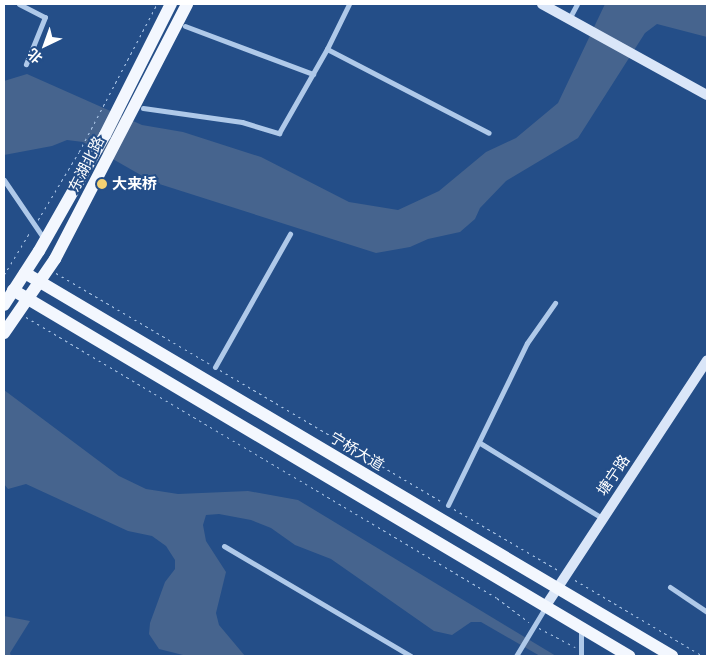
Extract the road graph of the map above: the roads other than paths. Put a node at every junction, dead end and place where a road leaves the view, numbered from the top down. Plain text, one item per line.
1 (19, 4) edge
2 (171, 4) edge
3 (188, 4) edge
4 (349, 4) edge
5 (542, 4) edge
6 (577, 4) edge
7 (572, 21) junction
8 (185, 26) dead end
9 (327, 49) junction
10 (26, 64) dead end
11 (313, 74) junction
12 (707, 95) edge
13 (139, 106) junction
14 (489, 133) dead end
15 (4, 180) edge
16 (290, 234) dead end
17 (45, 240) junction
18 (25, 273) junction
19 (40, 282) junction
20 (14, 290) junction
21 (27, 300) junction
22 (555, 303) dead end
23 (4, 305) edge
24 (4, 333) edge
25 (707, 360) edge
26 (215, 367) road end
27 (480, 443) junction
28 (448, 505) road end
29 (602, 518) junction
30 (224, 546) dead end
31 (670, 587) dead end
32 (556, 588) junction
33 (545, 607) junction
34 (707, 612) edge
35 (582, 628) junction
36 (411, 656) edge
37 (516, 656) edge
38 (581, 656) edge
39 (629, 656) edge
40 (672, 656) edge

1 - 10 street
2 - 17 main road, 东湖北路
3 - 13 main road, 东湖北路
4 - 9 street
5 - 7 street
6 - 7 street
7 - 12 street
8 - 11 street
9 - 11 street
9 - 14 street
11 - 13 street
13 - 19 main road, 东湖北路
15 - 17 street
16 - 26 street
17 - 18 main road, 东湖北路
18 - 19 main road, 宁桥大道
18 - 20 main road, 东湖北路
19 - 21 main road, 东湖北路
19 - 32 main road, 宁桥大道
20 - 21 main road
20 - 23 main road, 东湖北路
21 - 24 main road, 东湖北路
21 - 33 main road
22 - 27 street
25 - 29 street, 塘宁路
27 - 28 street
27 - 29 street
29 - 32 street, 塘宁路
30 - 36 street
31 - 34 street
32 - 33 street, 塘宁路
32 - 40 main road, 宁桥大道
33 - 35 main road
33 - 37 street
35 - 38 street
35 - 39 main road

